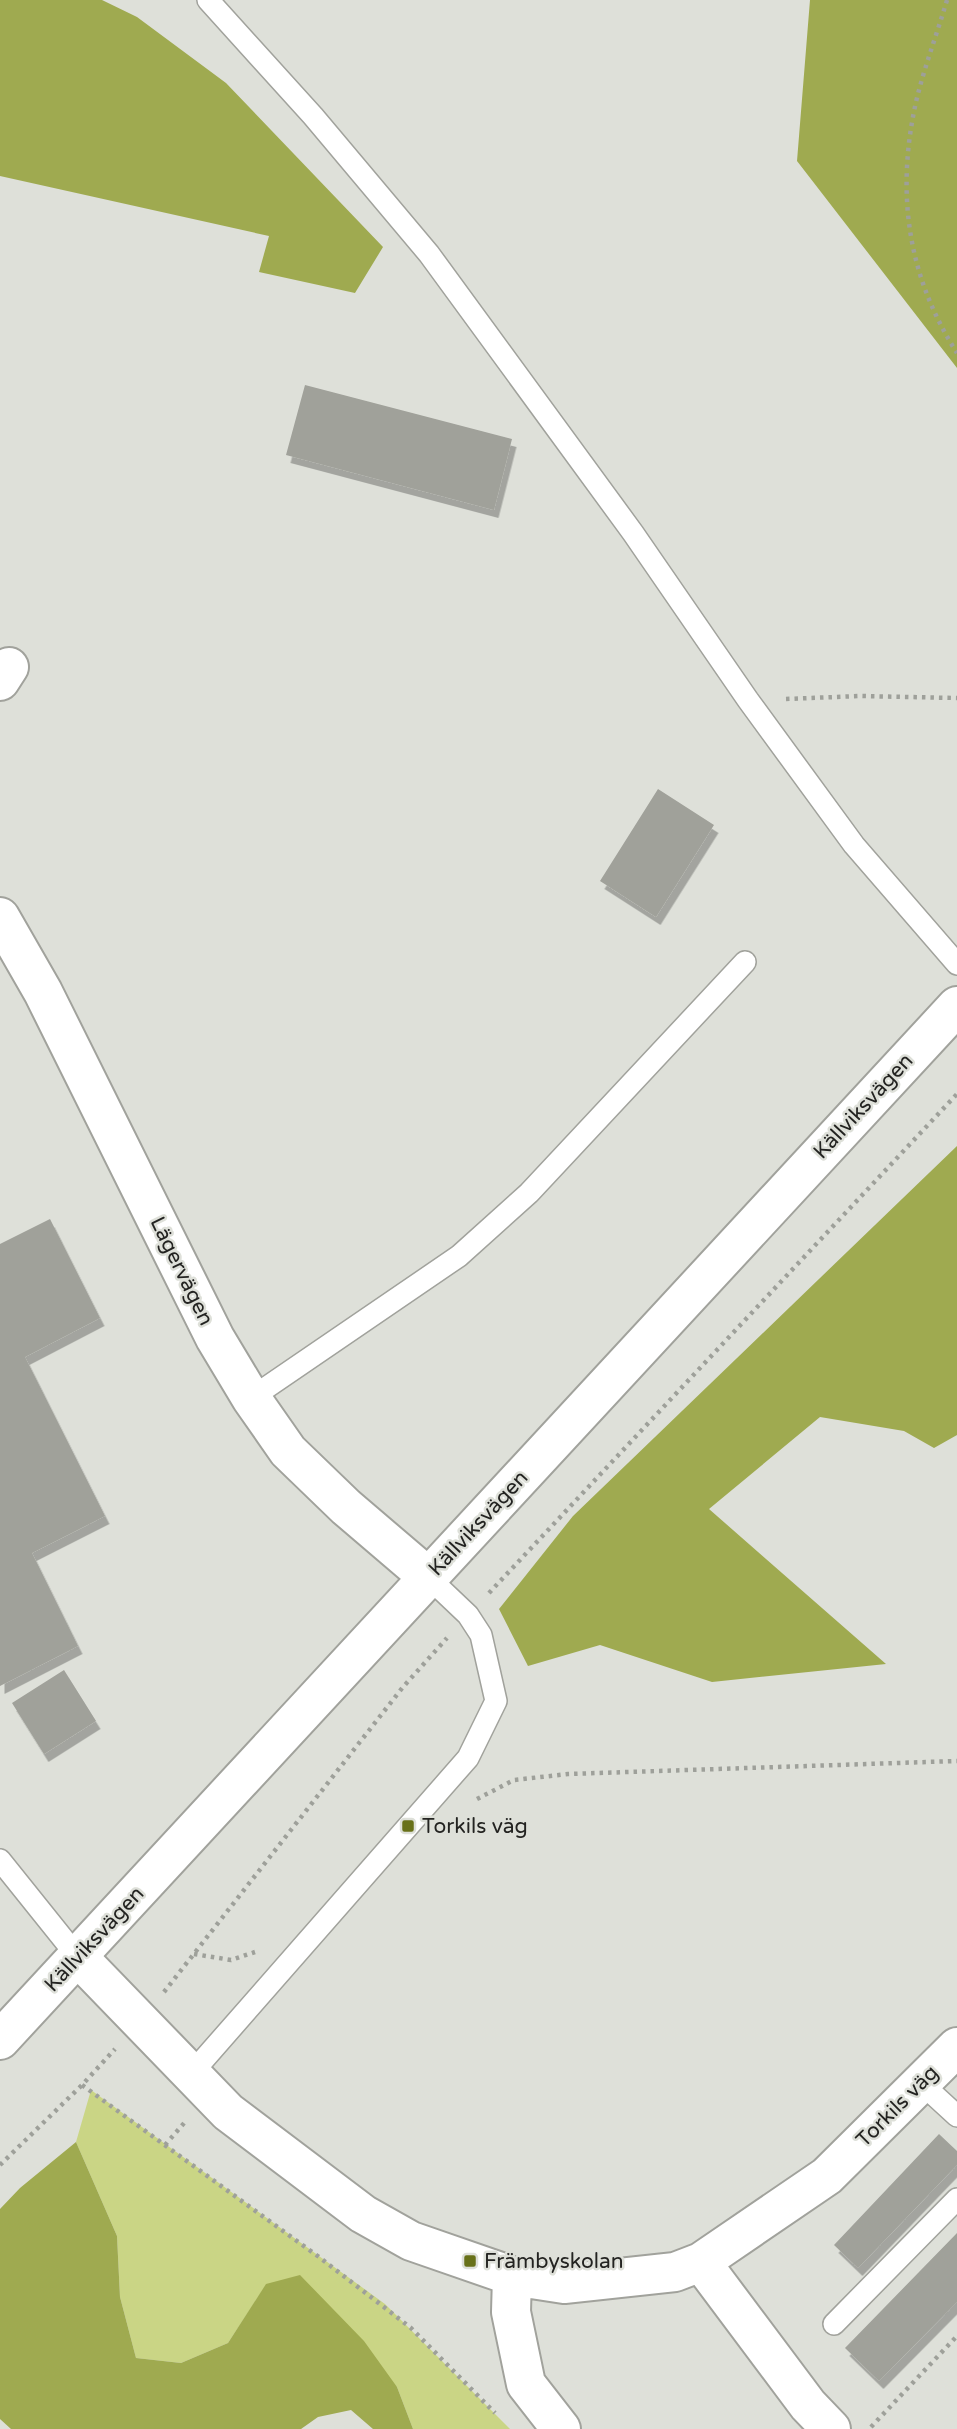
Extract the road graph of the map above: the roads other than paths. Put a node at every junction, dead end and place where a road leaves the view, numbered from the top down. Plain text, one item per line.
1 (208, 0) edge
2 (0, 918) edge
3 (745, 961) dead end
4 (957, 964) edge
5 (957, 1006) edge
6 (251, 1398) junction
7 (428, 1577) junction
8 (0, 1860) edge
9 (78, 1956) junction
10 (0, 2040) edge
11 (957, 2047) edge
12 (191, 2074) junction
13 (921, 2083) junction
14 (957, 2116) edge
15 (957, 2199) edge
16 (701, 2262) junction
17 (512, 2276) junction
18 (834, 2324) dead end
19 (809, 2421) edge
20 (561, 2429) edge

1 - 4 lane
2 - 6 street, Lägervägen
3 - 6 lane
5 - 7 street, Källviksvägen
6 - 7 street, Lägervägen
7 - 9 street, Källviksvägen
7 - 12 lane
8 - 9 lane
9 - 10 street, Källviksvägen
9 - 12 street, Torkils väg
11 - 13 street, Torkils väg
12 - 17 street, Torkils väg
13 - 14 lane
13 - 16 street, Torkils väg
15 - 18 lane
16 - 17 street, Torkils väg
16 - 19 street
17 - 20 street

